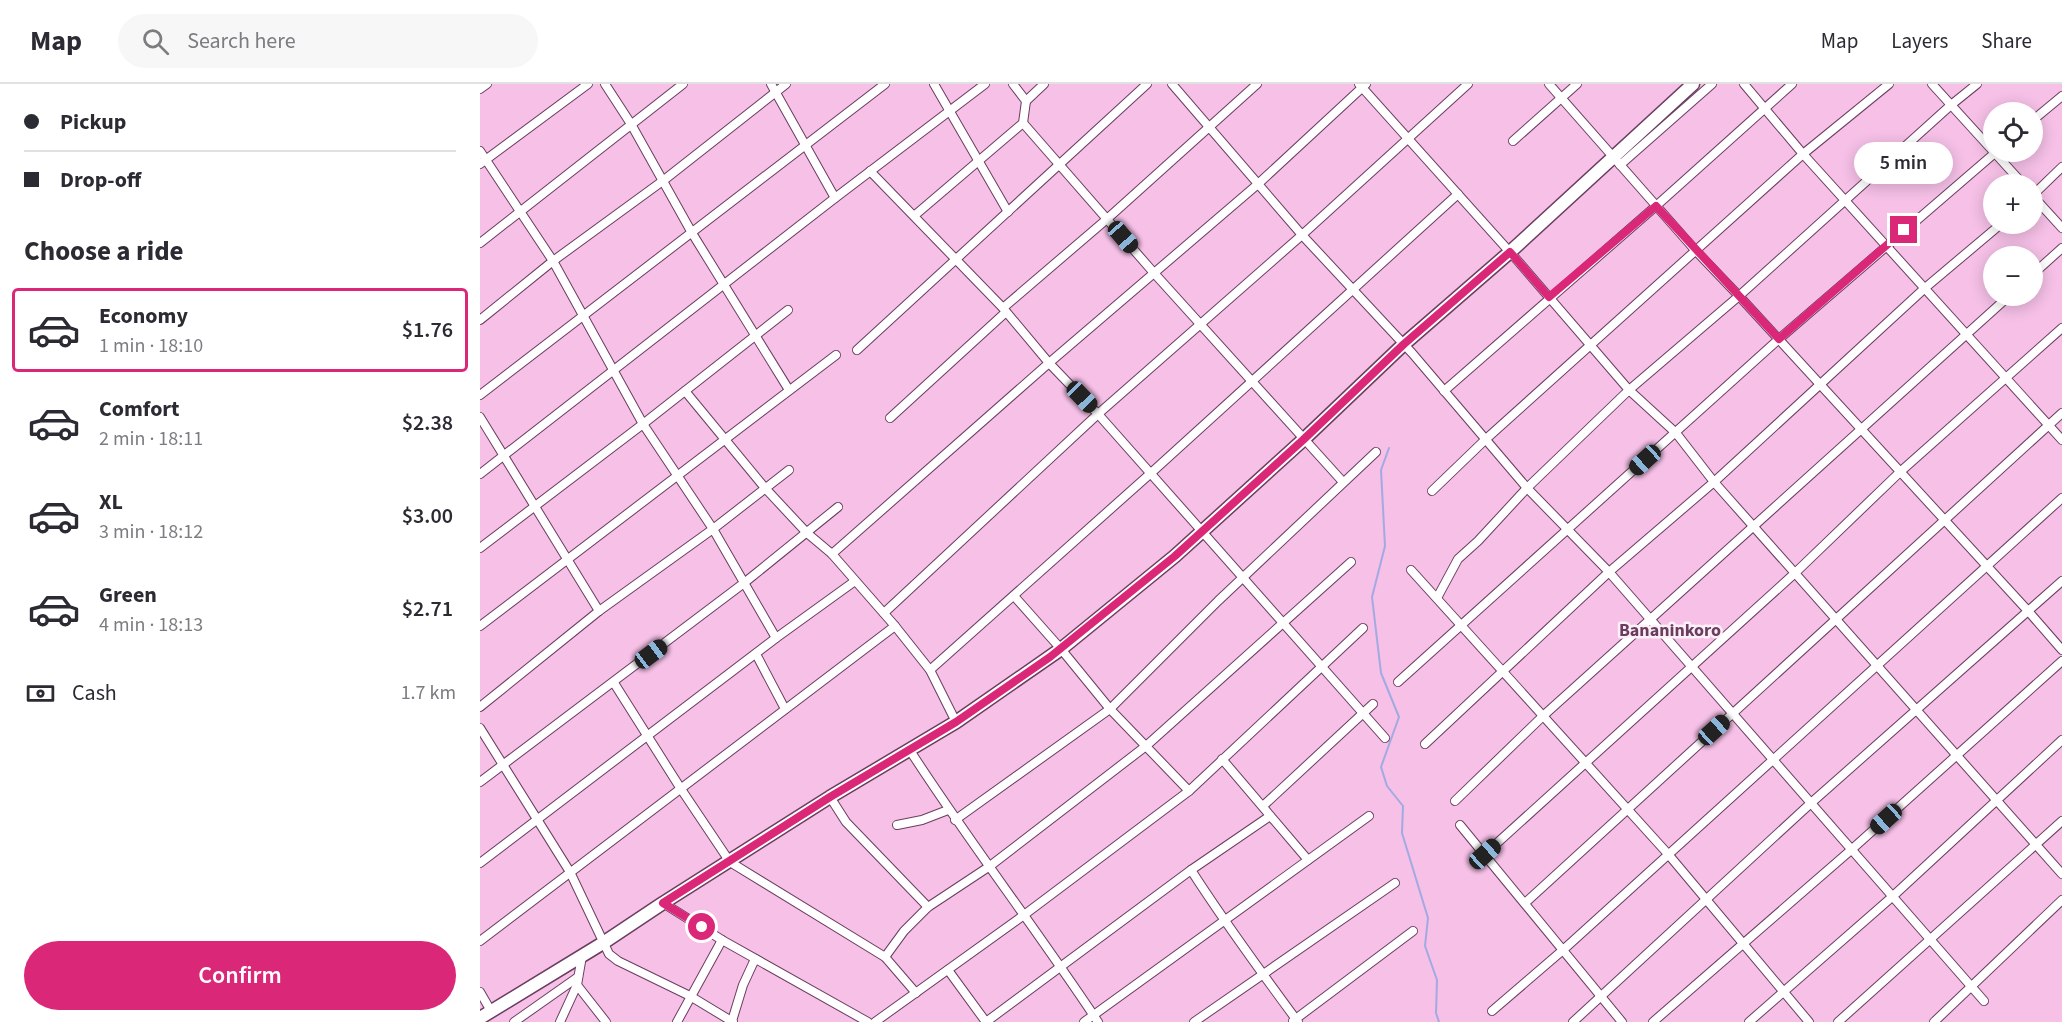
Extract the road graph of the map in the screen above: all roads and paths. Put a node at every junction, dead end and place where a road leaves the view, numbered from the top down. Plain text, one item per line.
1 (487, 84) edge
2 (588, 84) edge
3 (605, 84) edge
4 (683, 84) edge
5 (771, 84) edge
6 (786, 84) edge
7 (885, 84) edge
8 (934, 84) edge
9 (985, 84) edge
10 (1013, 84) edge
11 (1044, 84) edge
12 (1147, 84) edge
13 (1172, 84) edge
14 (1257, 84) edge
15 (1468, 84) edge
16 (1549, 84) edge
17 (1577, 84) edge
18 (1693, 84) edge
19 (1712, 84) edge
20 (1744, 84) edge
21 (1792, 84) edge
22 (1889, 84) edge
23 (1932, 84) edge
24 (1977, 84) edge
25 (1362, 85) edge
26 (480, 89) edge
27 (775, 93) junction
28 (2062, 96) edge
29 (1562, 98) junction
30 (1026, 101) junction
31 (1951, 105) junction
32 (1764, 108) junction
33 (950, 112) junction
34 (2043, 112) edge
35 (1023, 123) junction
36 (631, 124) junction
37 (1209, 128) junction
38 (1407, 138) junction
39 (1983, 140) edge
40 (1513, 141) dead end
41 (806, 146) junction
42 (480, 151) edge
43 (1803, 154) junction
44 (1617, 161) junction
45 (1983, 161) edge
46 (482, 162) edge
47 (979, 162) junction
48 (2003, 162) edge
49 (1058, 163) junction
50 (2062, 167) edge
51 (870, 171) junction
52 (2014, 174) edge
53 (664, 180) junction
54 (1258, 183) junction
55 (2043, 186) edge
56 (1458, 195) junction
57 (835, 198) junction
58 (1845, 200) junction
59 (1656, 206) junction
60 (2043, 207) edge
61 (520, 212) junction
62 (1008, 212) junction
63 (914, 216) junction
64 (1107, 219) junction
65 (2062, 228) edge
66 (692, 233) junction
67 (1989, 234) edge
68 (1302, 236) junction
69 (480, 243) edge
70 (1886, 245) junction
71 (2062, 248) edge
72 (1696, 251) junction
73 (1510, 252) junction
74 (955, 258) junction
75 (553, 261) junction
76 (2043, 265) edge
77 (1154, 273) junction
78 (724, 285) junction
79 (1925, 288) junction
80 (1354, 291) junction
81 (1739, 296) junction
82 (1549, 297) junction
83 (1998, 306) edge
84 (788, 310) dead end
85 (1005, 310) junction
86 (582, 317) junction
87 (480, 320) edge
88 (1200, 324) junction
89 (2062, 328) edge
90 (1966, 334) junction
91 (756, 336) junction
92 (1779, 339) junction
93 (1404, 344) junction
94 (1591, 345) junction
95 (856, 350) dead end
96 (836, 355) dead end
97 (1049, 363) junction
98 (612, 372) junction
99 (2006, 378) junction
100 (1250, 381) junction
101 (1820, 383) junction
102 (789, 390) junction
103 (1629, 390) junction
104 (1444, 391) junction
105 (685, 392) junction
106 (480, 395) edge
107 (2062, 413) edge
108 (1098, 414) junction
109 (480, 417) edge
110 (890, 418) dead end
111 (644, 424) junction
112 (2049, 425) junction
113 (1861, 429) junction
114 (1676, 433) junction
115 (724, 439) junction
116 (1486, 439) junction
117 (1303, 440) junction
118 (2062, 440) edge
119 (1376, 452) dead end
120 (504, 456) junction
121 (789, 470) dead end
122 (1900, 472) junction
123 (1151, 473) junction
124 (480, 474) edge
125 (677, 475) junction
126 (1343, 482) junction
127 (1714, 482) junction
128 (765, 488) junction
129 (1527, 488) junction
130 (1432, 491) dead end
131 (2062, 498) edge
132 (535, 507) junction
133 (838, 507) dead end
134 (1944, 521) junction
135 (1753, 527) junction
136 (713, 529) junction
137 (1568, 529) junction
138 (1203, 531) junction
139 (807, 533) junction
140 (480, 548) edge
141 (832, 554) junction
142 (567, 560) junction
143 (1351, 562) dead end
144 (1986, 566) junction
145 (1411, 570) dead end
146 (1609, 572) junction
147 (1794, 573) junction
148 (1242, 578) junction
149 (855, 581) junction
150 (2062, 581) edge
151 (744, 583) junction
152 (1014, 596) junction
153 (1437, 598) junction
154 (599, 611) junction
155 (2029, 612) junction
156 (884, 613) junction
157 (1650, 619) junction
158 (1834, 619) junction
159 (1283, 624) junction
160 (1460, 625) junction
161 (480, 626) edge
162 (895, 626) junction
163 (1364, 628) dead end
164 (776, 638) junction
165 (1061, 649) junction
166 (2062, 650) edge
167 (756, 654) junction
168 (2062, 661) edge
169 (1691, 666) junction
170 (1876, 666) junction
171 (1321, 667) junction
172 (930, 670) junction
173 (1504, 671) junction
174 (1398, 682) dead end
175 (614, 683) junction
176 (1373, 704) dead end
177 (480, 707) edge
178 (785, 709) junction
179 (1110, 709) junction
180 (1917, 710) junction
181 (1363, 712) junction
182 (1732, 714) junction
183 (1543, 716) junction
184 (956, 722) junction
185 (480, 728) edge
186 (647, 735) junction
187 (1385, 738) dead end
188 (2062, 740) edge
189 (1425, 744) dead end
190 (1146, 746) junction
191 (909, 749) junction
192 (1956, 755) junction
193 (1222, 759) junction
194 (1772, 760) junction
195 (1585, 763) junction
196 (503, 765) junction
197 (480, 782) edge
198 (681, 789) junction
199 (1189, 791) junction
200 (830, 797) junction
201 (1996, 800) junction
202 (1455, 801) dead end
203 (1811, 803) junction
204 (1263, 806) junction
205 (948, 810) junction
206 (1627, 810) junction
207 (1270, 816) junction
208 (1369, 816) dead end
209 (537, 820) junction
210 (955, 820) junction
211 (2062, 821) edge
212 (897, 825) dead end
213 (1460, 825) dead end
214 (2035, 844) junction
215 (1851, 850) junction
216 (1485, 854) junction
217 (1668, 854) junction
218 (1308, 860) junction
219 (730, 862) junction
220 (480, 863) edge
221 (990, 866) junction
222 (1191, 870) junction
223 (570, 872) junction
224 (2062, 874) edge
225 (1395, 883) dead end
226 (1892, 897) junction
227 (1707, 899) junction
228 (2062, 900) edge
229 (663, 903) junction
230 (1525, 903) junction
231 (928, 907) junction
232 (1024, 915) junction
233 (1224, 922) junction
234 (1413, 932) dead end
235 (722, 940) junction
236 (1929, 940) junction
237 (480, 941) edge
238 (603, 943) junction
239 (1744, 943) junction
240 (1563, 950) junction
241 (582, 954) junction
242 (885, 957) junction
243 (755, 958) junction
244 (1061, 968) junction
245 (948, 970) junction
246 (1261, 975) junction
247 (578, 981) junction
248 (1971, 986) junction
249 (480, 992) edge
250 (1784, 992) junction
251 (916, 993) junction
252 (690, 996) junction
253 (1601, 997) junction
254 (1984, 1001) dead end
255 (491, 1011) junction
256 (1492, 1011) dead end
257 (480, 1018) edge
258 (1096, 1019) edge
259 (1295, 1021) edge
260 (514, 1022) edge
261 (560, 1022) edge
262 (606, 1022) edge
263 (677, 1022) edge
264 (733, 1022) edge
265 (868, 1022) edge
266 (875, 1022) edge
267 (986, 1022) edge
268 (1084, 1022) edge
269 (1194, 1022) edge
270 (1573, 1022) edge
271 (1622, 1022) edge
272 (1653, 1022) edge
273 (1749, 1022) edge
274 (1809, 1022) edge
275 (1838, 1022) edge
276 (1934, 1022) edge

1 - 26 street
2 - 46 street
3 - 36 street
4 - 36 street
5 - 27 street
6 - 27 street
7 - 41 street
8 - 33 street
9 - 33 street
10 - 30 street
11 - 30 street
12 - 49 street
13 - 37 street
14 - 37 street
15 - 38 street
16 - 29 street
17 - 29 street
18 - 44 highway
19 - 44 street
20 - 32 street
21 - 32 street
22 - 43 street
23 - 31 street
24 - 31 street
25 - 38 street
25 - 54 street
27 - 41 street
27 - 53 street
28 - 34 street
29 - 40 street
29 - 44 street
30 - 35 street
31 - 39 street
31 - 58 street
32 - 43 street
32 - 59 street
33 - 47 street
33 - 51 street
35 - 47 street
35 - 49 street
36 - 53 street
36 - 61 street
37 - 54 street
37 - 64 street
38 - 56 street
38 - 68 street
41 - 57 street
41 - 66 street
42 - 46 street
43 - 58 street
43 - 72 street
44 - 59 street
44 - 73 highway
45 - 70 street
46 - 61 street
47 - 62 street
47 - 63 street
48 - 52 street
49 - 62 street
49 - 64 street
50 - 55 street
51 - 57 street
51 - 63 street
53 - 66 street
53 - 75 street
54 - 68 street
54 - 77 street
56 - 73 street
56 - 80 street
57 - 78 street
58 - 70 street
58 - 81 street
59 - 72 street
59 - 82 street
60 - 65 street
61 - 69 street
61 - 75 street
62 - 74 street
63 - 74 street
64 - 77 street
64 - 85 street
66 - 78 street
66 - 86 street
67 - 79 street
68 - 80 street
68 - 88 street
70 - 79 street
70 - 92 street
71 - 76 street
72 - 81 street
72 - 94 street
73 - 82 street
73 - 93 highway
74 - 85 street
74 - 95 street
75 - 86 street
75 - 87 street
77 - 88 street
77 - 97 street
78 - 91 street
78 - 98 street
79 - 90 street
79 - 101 street
80 - 93 street
80 - 100 street
81 - 92 street
81 - 103 street
82 - 94 street
82 - 104 street
83 - 90 street
84 - 91 street
85 - 97 street
85 - 110 street
86 - 98 street
86 - 106 street
88 - 100 street
88 - 108 street
89 - 99 street
90 - 99 street
90 - 113 street
91 - 102 street
91 - 105 street
92 - 101 street
92 - 114 street
93 - 104 street
93 - 117 highway
94 - 103 street
94 - 116 street
96 - 102 street
97 - 108 street
97 - 141 street
98 - 111 street
98 - 120 street
99 - 112 street
99 - 122 street
100 - 117 street
100 - 123 street
101 - 113 street
101 - 127 street
102 - 115 street
103 - 114 street
103 - 129 street
104 - 116 street
105 - 111 street
105 - 115 street
107 - 112 street
108 - 123 street
108 - 156 street
109 - 120 street
111 - 125 street
111 - 132 street
112 - 118 street
112 - 134 street
113 - 122 street
113 - 135 street
114 - 127 street
114 - 137 street
115 - 125 street
115 - 128 street
116 - 129 street
116 - 130 street
117 - 126 street
117 - 138 highway
119 - 126 street
120 - 124 street
120 - 132 street
121 - 128 street
122 - 134 street
122 - 147 street
123 - 138 street
123 - 152 street
125 - 136 street
125 - 142 street
126 - 148 street
127 - 135 street
127 - 146 street
128 - 136 street
128 - 139 street
129 - 137 street
129 - 153 street
131 - 144 street
132 - 140 street
132 - 142 street
133 - 139 street
134 - 144 street
134 - 158 street
135 - 147 street
135 - 157 street
136 - 151 street
136 - 154 street
137 - 146 street
137 - 160 street
138 - 148 street
138 - 165 highway
139 - 141 street
139 - 151 street
141 - 149 street
142 - 154 street
142 - 161 street
143 - 159 street
144 - 155 street
144 - 170 street
145 - 153 street
146 - 157 street
146 - 173 street
147 - 158 street
147 - 169 street
148 - 159 street
148 - 179 street
149 - 156 street
149 - 164 street
150 - 155 street
151 - 164 street
151 - 175 street
152 - 165 street
152 - 172 street
153 - 160 street
154 - 177 street
155 - 166 street
155 - 180 street
156 - 162 street
157 - 169 street
157 - 183 street
158 - 170 street
158 - 182 street
159 - 171 street
159 - 190 street
160 - 173 street
160 - 174 street
162 - 172 street
162 - 178 street
163 - 171 street
164 - 167 street
165 - 179 street
165 - 184 highway
167 - 178 street
167 - 186 street
168 - 192 street
169 - 182 street
169 - 195 street
170 - 180 street
170 - 194 street
171 - 181 street
171 - 193 street
172 - 184 street
173 - 183 street
173 - 189 street
175 - 186 street
175 - 196 street
176 - 181 street
178 - 198 street
179 - 190 street
179 - 210 street
180 - 192 street
180 - 203 street
181 - 187 street
181 - 204 street
182 - 194 street
182 - 206 street
183 - 195 street
183 - 202 street
184 - 191 highway
185 - 196 street
186 - 198 street
186 - 209 street
188 - 201 street
190 - 199 street
190 - 221 street
191 - 200 highway
191 - 205 street
192 - 201 street
192 - 215 street
193 - 199 street
193 - 204 street
194 - 203 street
194 - 217 street
195 - 206 street
195 - 216 street
196 - 197 street
196 - 209 street
198 - 219 street
198 - 223 street
199 - 232 street
200 - 219 highway
200 - 231 street
201 - 214 street
201 - 226 street
203 - 215 street
203 - 227 street
204 - 207 street
205 - 210 street
205 - 212 street
206 - 217 street
206 - 230 street
207 - 218 street
207 - 222 street
208 - 218 street
209 - 220 street
209 - 223 street
210 - 221 street
211 - 214 street
213 - 216 street
214 - 224 street
214 - 236 street
215 - 226 street
215 - 239 street
216 - 230 street
217 - 227 street
217 - 240 street
218 - 233 street
219 - 229 highway
219 - 242 street
221 - 231 street
221 - 232 street
222 - 233 street
222 - 244 street
223 - 237 street
223 - 238 street
225 - 246 street
226 - 236 street
226 - 250 street
227 - 239 street
227 - 253 street
228 - 248 street
229 - 235 street
229 - 238 highway
230 - 240 street
231 - 242 street
232 - 244 street
232 - 245 street
233 - 246 street
233 - 258 street
234 - 259 street
235 - 243 street
235 - 252 street
236 - 248 street
236 - 275 street
238 - 241 highway
238 - 252 street
239 - 250 street
239 - 272 street
240 - 253 street
240 - 256 street
241 - 247 street
241 - 255 highway
242 - 251 street
243 - 264 street
243 - 265 street
244 - 258 street
244 - 267 street
245 - 251 street
245 - 267 street
246 - 259 street
246 - 269 street
247 - 260 street
247 - 261 street
247 - 262 street
248 - 254 street
248 - 276 street
249 - 255 street
250 - 273 street
250 - 274 street
251 - 266 street
252 - 263 street
252 - 264 street
253 - 270 street
253 - 271 street
255 - 257 highway
258 - 268 street

